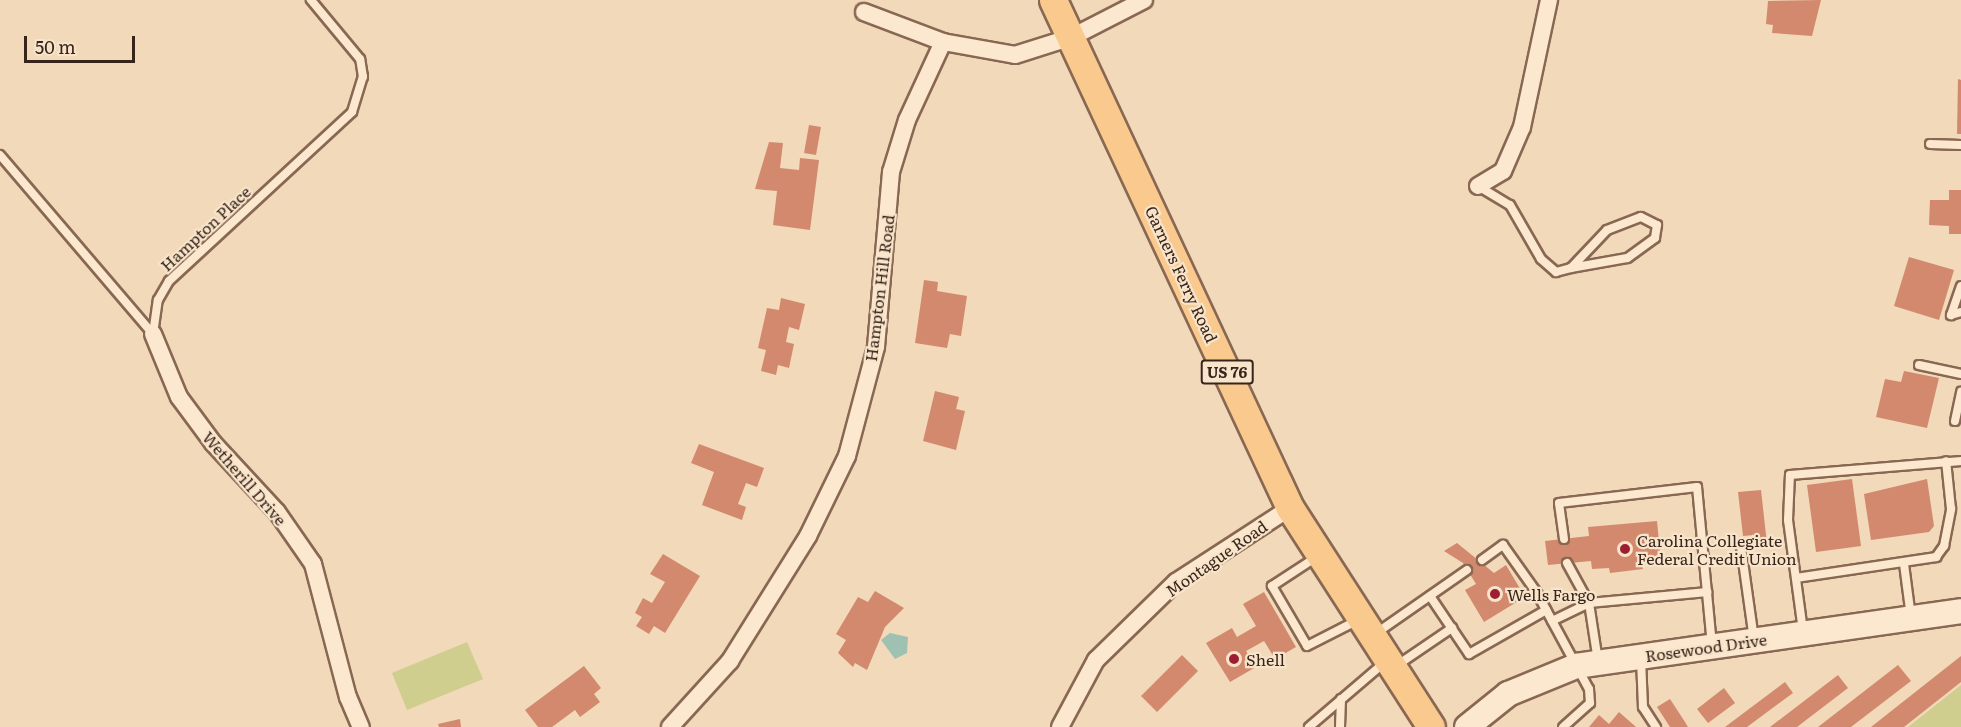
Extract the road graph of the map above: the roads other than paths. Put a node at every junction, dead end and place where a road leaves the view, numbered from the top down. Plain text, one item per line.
1 (311, 0) edge
2 (1053, 0) edge
3 (1144, 0) edge
4 (1549, 0) edge
5 (864, 12) dead end
6 (1072, 37) junction
7 (943, 42) junction
8 (1930, 144) dead end
9 (1961, 145) edge
10 (0, 155) edge
11 (1478, 186) joint
12 (1571, 268) junction
13 (1961, 286) edge
14 (1961, 312) edge
15 (153, 334) junction
16 (1919, 365) dead end
17 (1961, 374) edge
18 (1961, 392) edge
19 (1955, 421) dead end
20 (1946, 461) junction
21 (1961, 461) edge
22 (1290, 507) junction
23 (1564, 539) dead end
24 (1741, 547) dead end
25 (1320, 555) junction
26 (1482, 560) dead end
27 (1567, 563) dead end
28 (1904, 564) junction
29 (1467, 570) dead end
30 (1796, 578) junction
31 (1707, 592) junction
32 (1430, 596) junction
33 (1589, 603) junction
34 (1546, 610) junction
35 (1961, 611) edge
36 (1911, 618) junction
37 (1551, 621) junction
38 (1367, 627) junction
39 (1452, 628) junction
40 (1803, 633) junction
41 (1754, 640) junction
42 (1712, 646) junction
43 (1641, 656) junction
44 (1390, 664) junction
45 (1587, 664) junction
46 (1341, 699) junction
47 (361, 727) edge
48 (670, 727) edge
49 (1060, 727) edge
50 (1309, 727) edge
51 (1340, 727) edge
52 (1431, 727) edge
53 (1467, 727) edge
54 (1563, 727) edge
55 (1656, 727) edge

1 - 15 lane, Hampton Place
2 - 6 main road, Garners Ferry Road / US 76
3 - 6 street
4 - 11 street
5 - 7 street
6 - 7 street
6 - 22 main road, Garners Ferry Road / US 76
7 - 48 street, Hampton Hill Road
8 - 9 lane
10 - 15 lane
11 - 12 lane
12 - 12 lane
13 - 14 lane
15 - 47 street, Wetherill Drive
16 - 17 lane
18 - 19 lane
20 - 21 lane
20 - 28 lane
20 - 30 lane
22 - 25 main road, Garners Ferry Road / US 76
22 - 49 street, Montague Road
23 - 31 lane
24 - 41 lane
25 - 38 main road, Garners Ferry Road / US 76
25 - 38 lane
26 - 34 lane
27 - 33 lane
28 - 30 lane
28 - 36 lane
29 - 32 lane
30 - 40 lane
31 - 33 lane
31 - 42 lane
32 - 38 lane
32 - 39 lane
33 - 37 lane
33 - 45 lane
34 - 37 lane
34 - 39 lane
35 - 36 main road, Rosewood Drive
36 - 40 main road, Rosewood Drive
37 - 45 lane
38 - 44 main road, Garners Ferry Road / US 76
39 - 44 lane
40 - 41 main road, Rosewood Drive
41 - 42 main road, Rosewood Drive
42 - 43 main road, Rosewood Drive
43 - 45 main road, Rosewood Drive
43 - 55 lane
44 - 46 lane
44 - 52 main road, Garners Ferry Road / US 76
45 - 53 main road, Rosewood Drive
45 - 54 lane
46 - 50 lane
46 - 51 lane

